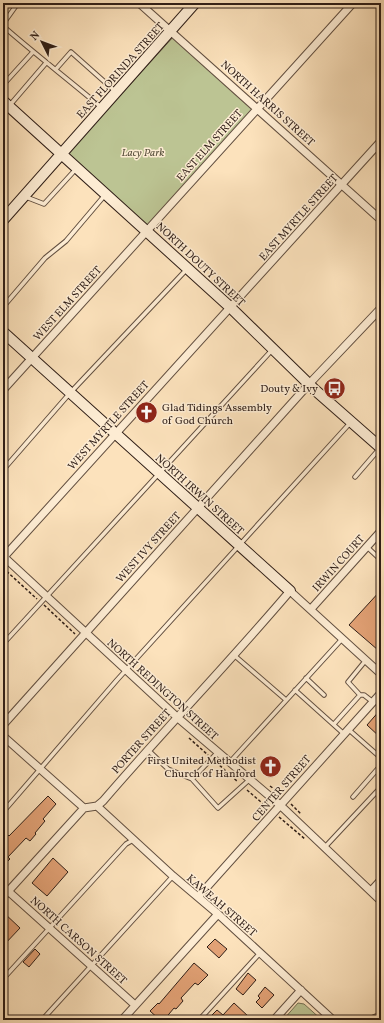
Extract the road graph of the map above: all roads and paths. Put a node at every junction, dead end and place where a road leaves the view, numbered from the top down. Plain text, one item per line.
1 (18, 3) edge
2 (139, 3) edge
3 (196, 3) edge
4 (353, 3) edge
5 (3, 25) edge
6 (170, 31) junction
7 (33, 52) junction
8 (46, 63) junction
9 (56, 70) junction
10 (3, 85) edge
11 (116, 92) junction
12 (6, 104) edge
13 (102, 108) junction
14 (257, 108) junction
15 (381, 141) edge
16 (62, 154) junction
17 (77, 168) junction
18 (342, 184) junction
19 (106, 194) junction
20 (24, 196) junction
21 (3, 220) edge
22 (381, 220) edge
23 (147, 231) junction
24 (188, 268) junction
25 (3, 307) edge
26 (230, 307) junction
27 (381, 308) edge
28 (3, 332) edge
29 (273, 348) junction
30 (32, 358) junction
31 (309, 384) junction
32 (3, 390) edge
33 (70, 392) junction
34 (351, 422) junction
35 (116, 433) junction
36 (381, 448) edge
37 (3, 470) edge
38 (160, 473) junction
39 (354, 477) dead end
40 (198, 508) junction
41 (381, 531) edge
42 (240, 546) junction
43 (367, 547) junction
44 (3, 557) edge
45 (381, 560) edge
46 (290, 591) junction
47 (46, 597) junction
48 (311, 609) junction
49 (85, 633) junction
50 (343, 638) junction
51 (3, 644) edge
52 (235, 656) junction
53 (367, 660) junction
54 (126, 670) junction
55 (381, 674) edge
56 (306, 678) junction
57 (149, 680) dead end
58 (295, 690) junction
59 (381, 693) edge
60 (324, 695) dead end
61 (360, 695) junction
62 (286, 700) junction
63 (373, 702) junction
64 (183, 711) junction
65 (178, 718) junction
66 (194, 722) dead end
67 (334, 724) junction
68 (3, 725) edge
69 (346, 732) junction
70 (3, 736) edge
71 (148, 750) junction
72 (218, 752) junction
73 (381, 758) edge
74 (230, 763) junction
75 (381, 765) edge
76 (41, 770) junction
77 (192, 780) junction
78 (248, 780) junction
79 (269, 785) dead end
80 (381, 787) edge
81 (352, 797) dead end
82 (286, 799) junction
83 (280, 805) junction
84 (97, 806) junction
85 (84, 808) junction
86 (3, 812) edge
87 (302, 815) dead end
88 (134, 839) junction
89 (325, 848) junction
90 (173, 876) junction
91 (381, 880) edge
92 (371, 891) junction
93 (5, 894) edge
94 (198, 897) junction
95 (381, 902) edge
96 (218, 914) junction
97 (49, 928) junction
98 (260, 953) junction
99 (91, 965) junction
100 (3, 979) edge
101 (301, 990) junction
102 (135, 1005) junction
103 (381, 1019) edge
104 (42, 1020) edge
105 (122, 1020) edge
106 (199, 1020) edge
107 (274, 1020) edge
108 (333, 1020) edge
109 (367, 1020) edge

1 - 5 lane
2 - 6 street, NORTH HARRIS STREET
3 - 6 street, EAST FLORINDA STREET
4 - 14 street, EAST ELM STREET
5 - 7 lane
6 - 11 street, EAST FLORINDA STREET
6 - 14 street, NORTH HARRIS STREET
7 - 8 lane
7 - 10 lane
8 - 9 lane
8 - 12 lane
9 - 11 lane
9 - 13 lane
11 - 13 street, EAST FLORINDA STREET
12 - 16 street, NORTH DOUTY STREET
13 - 16 street, EAST FLORINDA STREET
14 - 18 street, NORTH HARRIS STREET
14 - 23 street, EAST ELM STREET
15 - 18 street, EAST MYRTLE STREET
16 - 17 street, NORTH DOUTY STREET
16 - 20 street, EAST FLORINDA STREET
17 - 19 street, NORTH DOUTY STREET
17 - 20 lane
18 - 22 street, NORTH HARRIS STREET
18 - 26 street, EAST MYRTLE STREET
19 - 23 street, NORTH DOUTY STREET
19 - 25 lane
20 - 21 street, EAST FLORINDA STREET
23 - 24 street, NORTH DOUTY STREET
23 - 30 street, WEST ELM STREET
24 - 26 street, NORTH DOUTY STREET
24 - 33 lane
26 - 29 street, NORTH DOUTY STREET
26 - 35 street, WEST MYRTLE STREET
27 - 31 street, WEST IVY STREET
28 - 30 street, NORTH IRWIN STREET
29 - 31 street, NORTH DOUTY STREET
29 - 38 lane
30 - 32 street, WEST ELM STREET
30 - 33 street, NORTH IRWIN STREET
31 - 34 street, NORTH DOUTY STREET
31 - 40 street, WEST IVY STREET
33 - 35 street, NORTH IRWIN STREET
33 - 37 lane
34 - 36 street, NORTH DOUTY STREET
34 - 42 lane
35 - 38 street, NORTH IRWIN STREET
35 - 44 street, WEST MYRTLE STREET
36 - 39 lane
38 - 40 street, NORTH IRWIN STREET
38 - 47 lane
40 - 42 street, NORTH IRWIN STREET
40 - 49 street, WEST IVY STREET
41 - 43 street, IRWIN COURT
42 - 46 street, NORTH IRWIN STREET
42 - 54 lane
43 - 45 lane
43 - 48 street, IRWIN COURT
44 - 47 street, NORTH REDINGTON STREET
46 - 48 street, NORTH IRWIN STREET
46 - 52 street, PORTER STREET
47 - 49 street, NORTH REDINGTON STREET
47 - 51 lane
48 - 50 street, NORTH IRWIN STREET
49 - 54 street, NORTH REDINGTON STREET
49 - 68 street, WEST IVY STREET
50 - 53 street, NORTH IRWIN STREET
50 - 56 lane
52 - 62 lane
52 - 64 street, PORTER STREET
53 - 55 street, NORTH IRWIN STREET
53 - 61 lane
54 - 65 street, NORTH REDINGTON STREET
54 - 76 lane
56 - 58 lane
56 - 60 lane
57 - 64 path
58 - 62 lane
58 - 67 lane
59 - 63 street, CENTER STREET
61 - 63 lane
61 - 67 lane
62 - 74 lane
63 - 69 street, CENTER STREET
64 - 65 street, PORTER STREET
64 - 66 path
65 - 71 street, PORTER STREET
65 - 72 street, NORTH REDINGTON STREET
67 - 69 lane
69 - 73 lane
69 - 82 street, CENTER STREET
70 - 76 street
71 - 77 lane
71 - 84 street, PORTER STREET
72 - 74 street, NORTH REDINGTON STREET
72 - 77 lane
74 - 78 street, NORTH REDINGTON STREET
75 - 81 lane
76 - 85 street
76 - 86 lane
77 - 78 lane
78 - 83 street, NORTH REDINGTON STREET
79 - 82 path
80 - 89 lane
82 - 83 street, CENTER STREET
82 - 87 path
83 - 89 street, NORTH REDINGTON STREET
83 - 94 street, CENTER STREET
84 - 85 street
84 - 88 street, KAWEAH STREET
85 - 93 street
88 - 90 street, KAWEAH STREET
88 - 97 lane
89 - 92 street, NORTH REDINGTON STREET
90 - 94 street, KAWEAH STREET
90 - 99 lane
91 - 92 street
92 - 95 street, NORTH REDINGTON STREET
93 - 97 street, NORTH CARSON STREET
94 - 96 street, KAWEAH STREET
96 - 98 street, KAWEAH STREET
96 - 102 street
97 - 99 street, NORTH CARSON STREET
97 - 100 lane
98 - 101 street, KAWEAH STREET
98 - 106 lane
99 - 102 street, NORTH CARSON STREET
99 - 104 lane
101 - 107 street
101 - 108 street, KAWEAH STREET
102 - 105 street
103 - 109 lane

